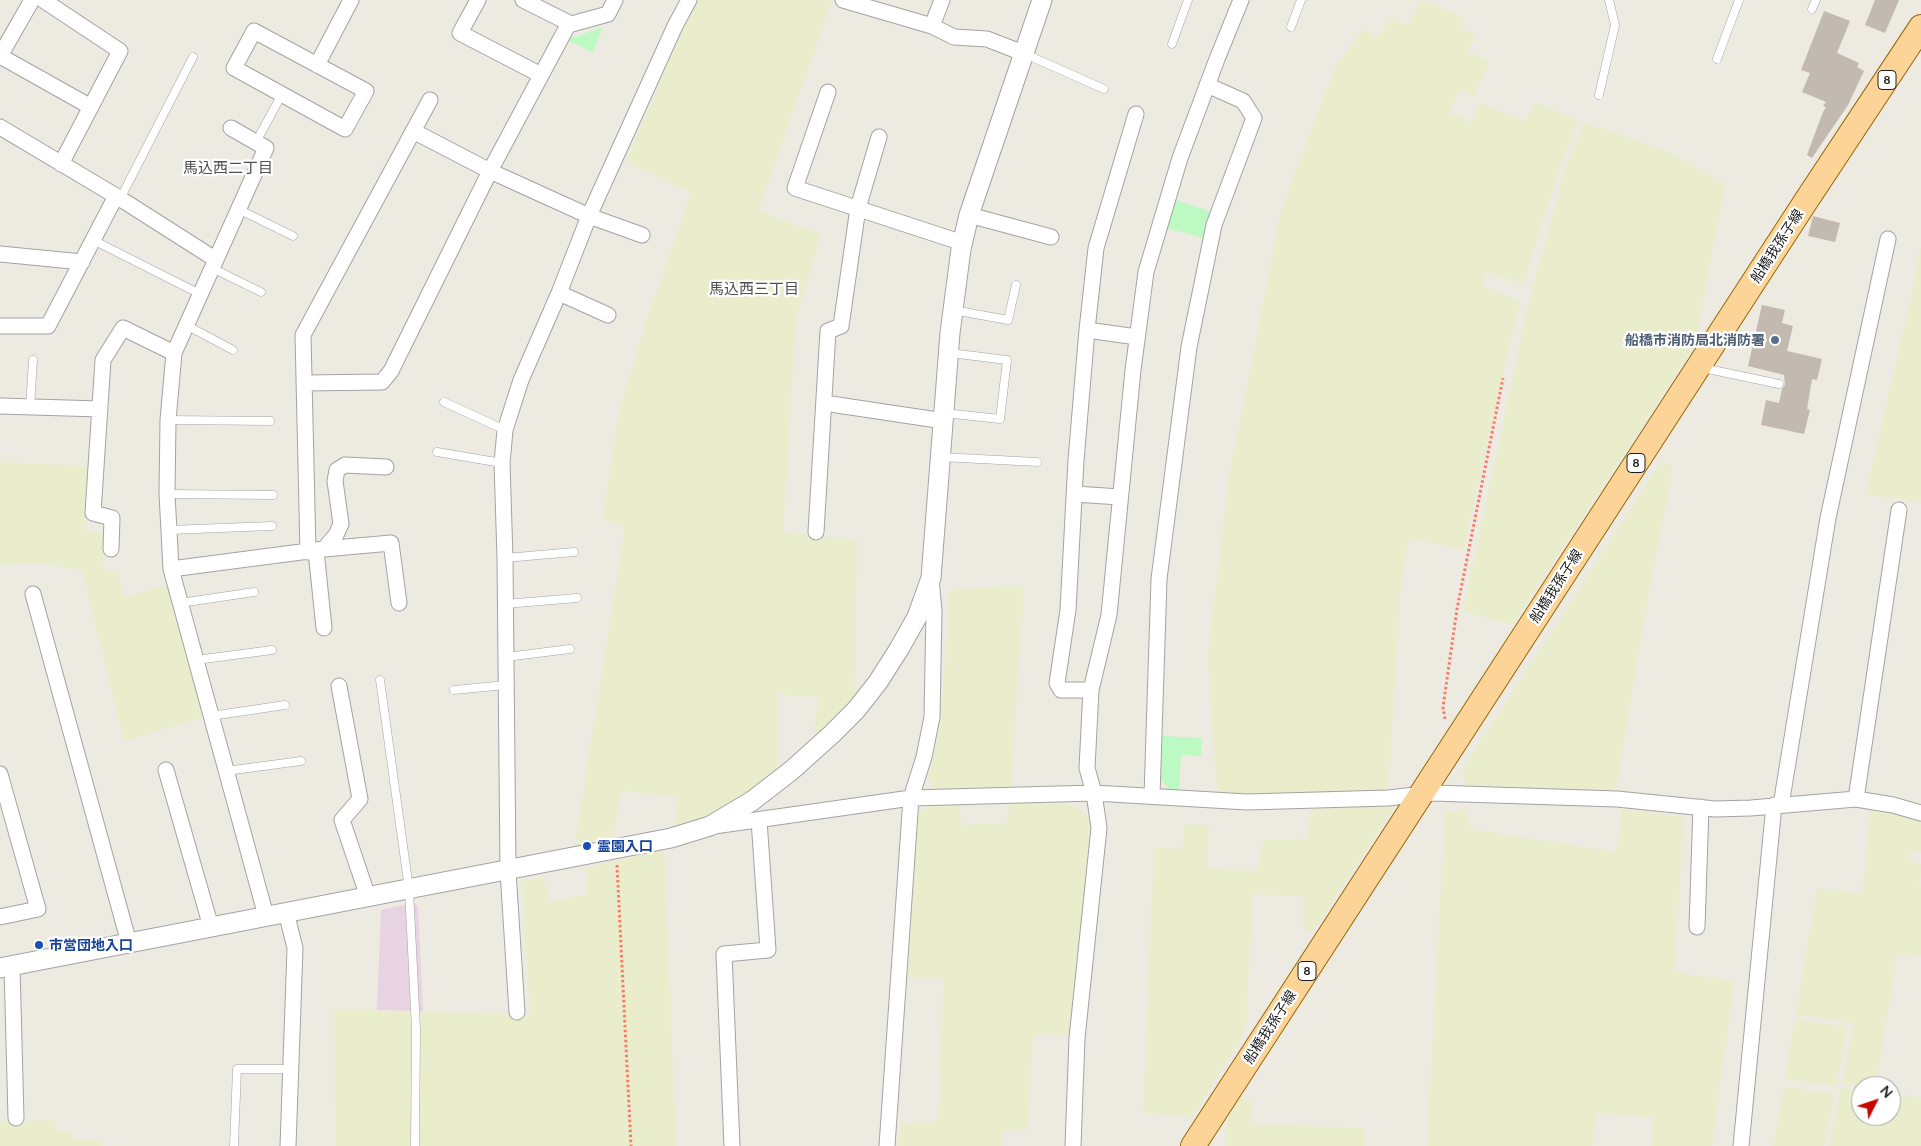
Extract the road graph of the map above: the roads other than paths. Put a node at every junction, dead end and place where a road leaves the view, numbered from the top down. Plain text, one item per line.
1 (32, 0) edge
2 (43, 0) edge
3 (351, 0) edge
4 (478, 0) edge
5 (523, 0) edge
6 (615, 0) edge
7 (689, 0) edge
8 (843, 0) edge
9 (942, 0) edge
10 (1042, 0) edge
11 (1188, 0) edge
12 (1241, 0) edge
13 (1301, 0) edge
14 (1608, 0) edge
15 (1739, 0) edge
16 (1816, 0) edge
17 (1812, 9) dead end
18 (571, 24) junction
19 (932, 26) junction
20 (1291, 27) dead end
21 (1921, 28) edge
22 (1172, 44) dead end
23 (1023, 53) junction
24 (193, 57) dead end
25 (1718, 59) dead end
26 (317, 65) junction
27 (541, 75) junction
28 (1207, 85) junction
29 (1104, 89) dead end
30 (828, 92) dead end
31 (282, 94) junction
32 (1599, 95) dead end
33 (430, 100) dead end
34 (91, 107) junction
35 (1136, 114) dead end
36 (0, 127) edge
37 (231, 128) dead end
38 (413, 131) junction
39 (879, 137) dead end
40 (256, 142) junction
41 (62, 164) junction
42 (490, 171) junction
43 (118, 197) junction
44 (858, 208) junction
45 (238, 210) junction
46 (969, 215) junction
47 (589, 216) junction
48 (642, 235) dead end
49 (293, 236) dead end
50 (1052, 237) dead end
51 (1888, 239) dead end
52 (93, 240) junction
53 (962, 243) junction
54 (0, 254) edge
55 (82, 262) junction
56 (214, 263) junction
57 (1016, 285) dead end
58 (261, 292) dead end
59 (559, 293) junction
60 (200, 294) junction
61 (953, 310) junction
62 (608, 315) dead end
63 (186, 325) junction
64 (0, 326) edge
65 (1088, 330) junction
66 (1137, 337) junction
67 (233, 350) dead end
68 (174, 353) junction
69 (949, 353) junction
70 (34, 360) dead end
71 (1698, 367) junction
72 (304, 383) junction
73 (1779, 384) dead end
74 (444, 402) dead end
75 (824, 403) junction
76 (0, 406) edge
77 (30, 407) junction
78 (100, 409) junction
79 (944, 417) junction
80 (168, 420) junction
81 (270, 421) dead end
82 (505, 430) junction
83 (437, 452) dead end
84 (941, 458) junction
85 (1037, 462) dead end
86 (502, 463) junction
87 (386, 467) dead end
88 (167, 494) junction
89 (1075, 494) junction
90 (272, 495) dead end
91 (1120, 497) junction
92 (1899, 510) dead end
93 (272, 526) dead end
94 (169, 530) junction
95 (816, 532) dead end
96 (110, 549) dead end
97 (316, 551) junction
98 (574, 552) dead end
99 (505, 558) junction
100 (171, 569) junction
101 (931, 578) junction
102 (254, 592) dead end
103 (33, 594) dead end
104 (577, 598) dead end
105 (180, 603) junction
106 (399, 603) dead end
107 (505, 604) junction
108 (324, 628) dead end
109 (570, 649) dead end
110 (272, 650) dead end
111 (506, 657) junction
112 (196, 660) junction
113 (380, 680) dead end
114 (506, 685) junction
115 (339, 686) dead end
116 (454, 690) dead end
117 (1091, 690) junction
118 (285, 705) dead end
119 (211, 716) junction
120 (301, 761) dead end
121 (166, 770) dead end
122 (226, 771) junction
123 (0, 774) edge
124 (1094, 793) junction
125 (1420, 795) junction
126 (1152, 796) junction
127 (911, 798) junction
128 (1856, 799) junction
129 (1778, 805) junction
130 (1701, 807) junction
131 (1921, 813) edge
132 (760, 820) junction
133 (710, 826) junction
134 (508, 871) junction
135 (409, 889) junction
136 (368, 897) junction
137 (286, 912) junction
138 (266, 916) junction
139 (0, 917) edge
140 (211, 927) junction
141 (1697, 927) dead end
142 (129, 943) junction
143 (6, 967) edge
144 (517, 1012) dead end
145 (290, 1069) junction
146 (16, 1118) dead end
147 (234, 1146) edge
148 (288, 1146) edge
149 (415, 1146) edge
150 (732, 1146) edge
151 (887, 1146) edge
152 (1072, 1146) edge
153 (1193, 1146) edge
154 (1740, 1146) edge

1 - 34 street
2 - 34 street
3 - 26 street
4 - 27 street
5 - 18 street
6 - 18 street
7 - 47 street
8 - 19 street
9 - 19 street
10 - 23 street
11 - 22 lane
12 - 28 street
13 - 20 lane
14 - 32 lane
15 - 25 lane
16 - 17 lane
18 - 27 street
19 - 23 street
21 - 71 main road, 船橋我孫子線 / 8
23 - 29 lane
23 - 46 street
24 - 43 lane
26 - 31 street
26 - 31 street
27 - 42 street
28 - 66 street
28 - 126 street
30 - 44 street
31 - 40 lane
33 - 38 street
34 - 41 street
35 - 65 street
36 - 41 street
37 - 40 street
38 - 42 street
38 - 72 street
39 - 44 street
40 - 45 street
41 - 43 street
42 - 47 street
42 - 72 street
43 - 52 street
43 - 56 street
44 - 53 street
44 - 75 street
45 - 49 lane
45 - 56 street
46 - 50 street
46 - 53 street
47 - 48 street
47 - 59 street
51 - 129 street
52 - 55 street
52 - 60 lane
53 - 61 street
54 - 55 street
55 - 64 street
56 - 58 lane
56 - 60 street
57 - 61 lane
59 - 62 street
59 - 82 street
60 - 63 street
61 - 69 street
63 - 67 lane
63 - 68 street
65 - 66 street
65 - 89 street
66 - 91 street
68 - 78 street
68 - 80 street
69 - 79 street
69 - 79 lane
70 - 77 lane
71 - 73 lane
71 - 125 main road, 船橋我孫子線 / 8
72 - 97 street
74 - 82 lane
75 - 79 street
75 - 95 street
76 - 77 street
77 - 78 street
78 - 96 street
79 - 84 street
80 - 81 lane
80 - 88 street
82 - 86 street
83 - 86 lane
84 - 85 lane
84 - 101 street
86 - 99 street
87 - 97 street
88 - 90 lane
88 - 94 street
89 - 91 street
89 - 117 street
91 - 117 street
92 - 128 street
93 - 94 lane
94 - 100 street
97 - 100 street
97 - 106 street
97 - 108 street
98 - 99 lane
99 - 107 street
100 - 105 street
101 - 127 street
101 - 133 street
102 - 105 lane
103 - 142 street
104 - 107 lane
105 - 112 street
107 - 111 street
109 - 111 lane
110 - 112 lane
111 - 114 street
112 - 119 street
113 - 135 lane
114 - 116 lane
114 - 134 street
115 - 136 street
117 - 124 street
118 - 119 lane
119 - 122 street
120 - 122 lane
121 - 140 street
122 - 138 street
123 - 139 street
124 - 126 street
124 - 127 street
124 - 152 street
125 - 126 street
125 - 130 street
125 - 153 main road, 船橋我孫子線 / 8
127 - 132 street
127 - 151 street
128 - 129 street
128 - 131 street
129 - 130 street
129 - 154 street
130 - 141 street
132 - 133 street
132 - 150 street
133 - 134 street
134 - 135 street
134 - 144 street
135 - 136 street
135 - 149 lane
136 - 137 street
137 - 138 street
137 - 145 street
138 - 140 street
140 - 142 street
142 - 143 street
143 - 146 street
145 - 147 lane
145 - 148 street

